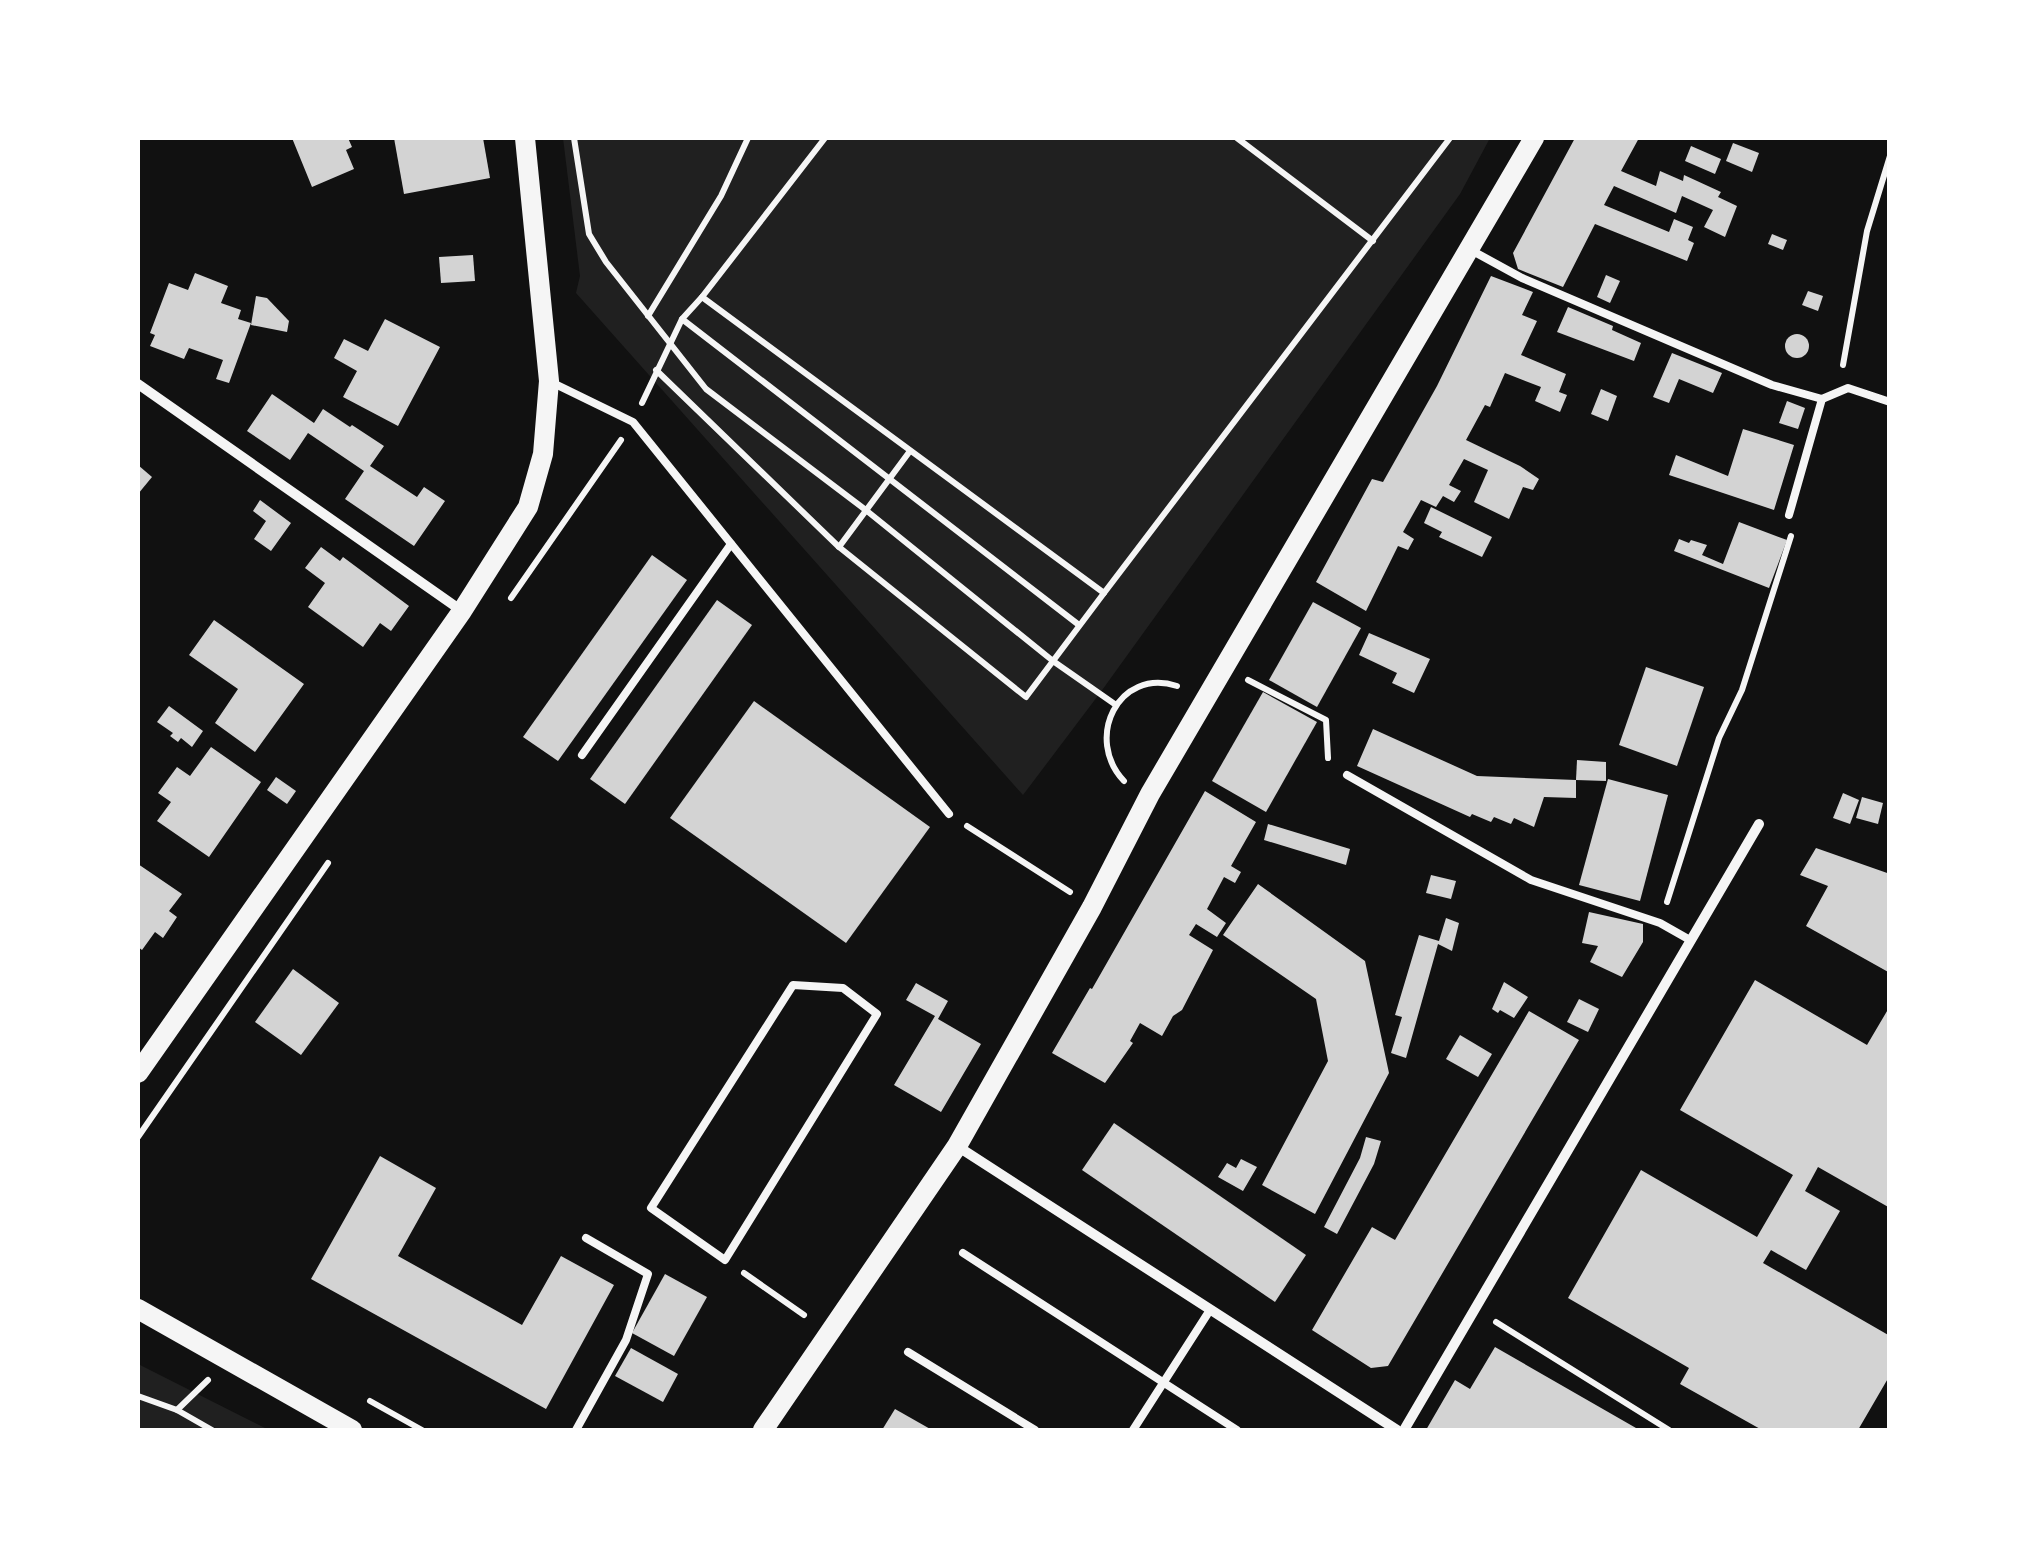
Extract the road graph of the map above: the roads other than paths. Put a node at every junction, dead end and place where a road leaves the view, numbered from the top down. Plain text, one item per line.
1 (525, 138) edge
2 (1534, 138) edge
3 (1470, 249) junction
4 (549, 381) junction
5 (138, 384) edge
6 (1822, 399) junction
7 (1890, 402) edge
8 (1789, 515) road end
9 (731, 544) junction
10 (462, 611) junction
11 (582, 755) dead end
12 (1346, 775) road end
13 (949, 814) road end
14 (1759, 824) dead end
15 (1690, 940) junction
16 (138, 1073) edge
17 (957, 1146) junction
18 (586, 1238) dead end
19 (962, 1253) dead end
20 (726, 1260) joint
21 (138, 1309) edge
22 (1210, 1310) junction
23 (908, 1352) dead end
24 (1164, 1383) junction
25 (352, 1430) edge
26 (576, 1430) edge
27 (762, 1430) edge
28 (1035, 1430) edge
29 (1133, 1430) edge
30 (1237, 1430) edge
31 (1400, 1430) edge

1 - 4 main road
2 - 3 main road
3 - 6 lane
3 - 17 main road
4 - 9 lane
4 - 10 main road
5 - 10 street
6 - 7 lane
6 - 8 lane
9 - 11 lane
9 - 13 lane
10 - 16 main road
12 - 15 lane
14 - 15 street
15 - 31 street
17 - 22 street
17 - 27 main road
18 - 26 lane
19 - 24 lane
20 - 20 lane
21 - 25 main road
22 - 24 lane
22 - 31 street
23 - 28 lane
24 - 29 lane
24 - 30 lane

